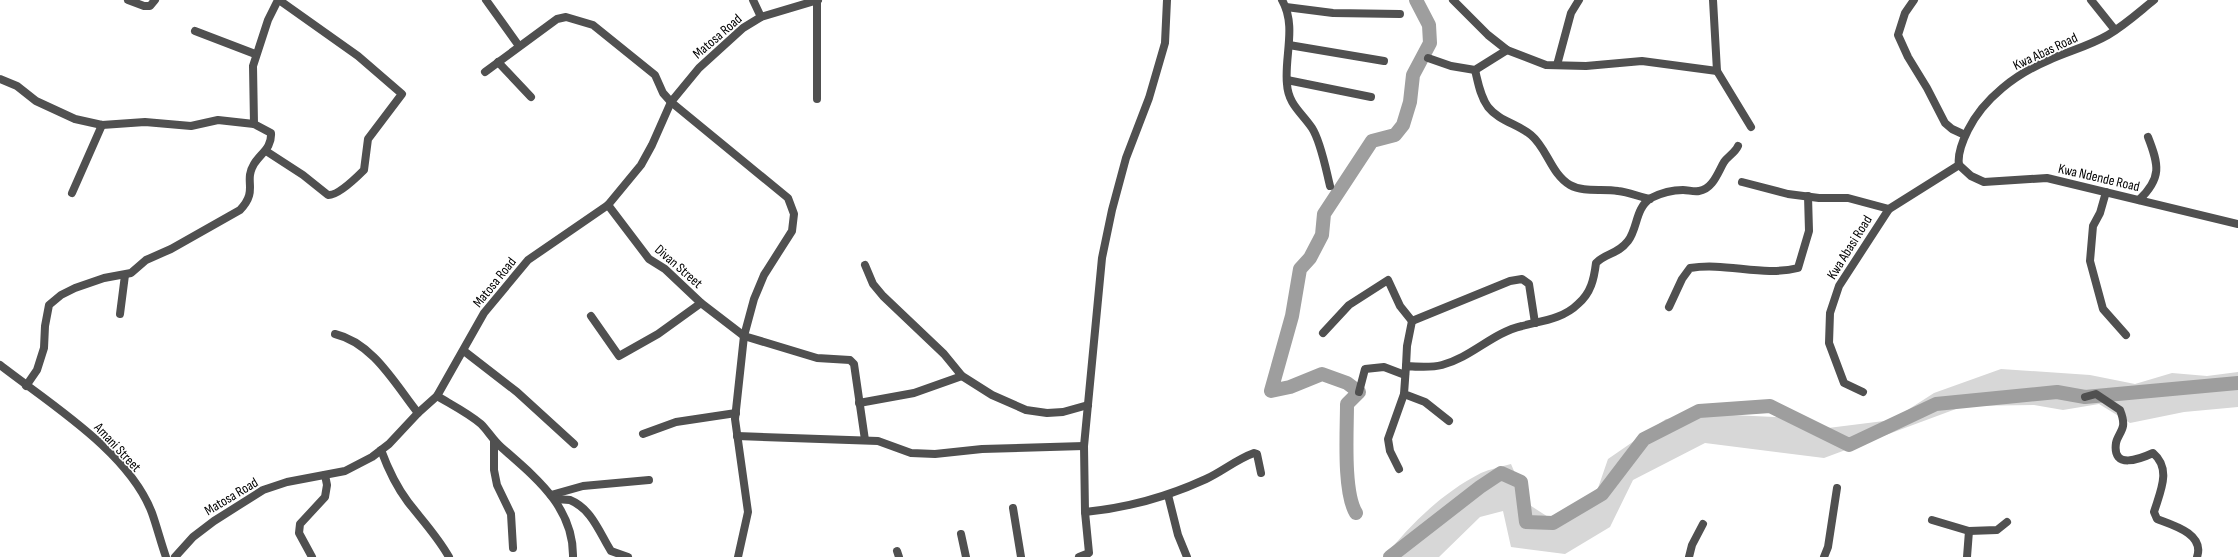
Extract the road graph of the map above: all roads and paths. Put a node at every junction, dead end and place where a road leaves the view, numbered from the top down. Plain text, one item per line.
1 (128, 0) edge
2 (155, 0) edge
3 (278, 0) edge
4 (486, 0) edge
5 (753, 0) edge
6 (817, 0) edge
7 (1167, 0) edge
8 (1453, 0) edge
9 (1579, 0) edge
10 (1713, 0) edge
11 (1914, 0) edge
12 (2091, 0) edge
13 (2154, 0) edge
14 (1284, 4) edge
15 (1400, 14) dead end
16 (761, 17) junction
17 (2115, 30) junction
18 (195, 31) dead end
19 (1289, 45) junction
20 (519, 46) junction
21 (1507, 50) junction
22 (255, 54) junction
23 (1428, 58) dead end
24 (1384, 61) dead end
25 (498, 62) junction
26 (1558, 65) junction
27 (1475, 70) junction
28 (1717, 71) junction
29 (486, 72) dead end
30 (0, 79) edge
31 (1287, 80) junction
32 (1371, 96) dead end
33 (531, 97) dead end
34 (817, 99) dead end
35 (671, 102) junction
36 (254, 124) junction
37 (102, 125) junction
38 (1751, 127) dead end
39 (1965, 135) junction
40 (2148, 137) dead end
41 (1738, 146) dead end
42 (266, 151) junction
43 (1959, 165) junction
44 (1742, 182) dead end
45 (1330, 186) dead end
46 (2106, 192) junction
47 (72, 193) dead end
48 (1808, 196) junction
49 (1650, 199) junction
50 (2139, 200) junction
51 (608, 205) junction
52 (1889, 208) junction
53 (2238, 224) edge
54 (865, 265) dead end
55 (125, 275) junction
56 (701, 303) junction
57 (1669, 307) dead end
58 (120, 314) dead end
59 (591, 316) dead end
60 (1412, 320) junction
61 (1535, 323) junction
62 (1323, 333) dead end
63 (336, 334) dead end
64 (2126, 335) dead end
65 (744, 336) junction
66 (464, 351) junction
67 (0, 365) edge
68 (1406, 366) junction
69 (1405, 375) junction
70 (962, 376) junction
71 (26, 386) junction
72 (1359, 392) dead end
73 (1863, 392) dead end
74 (1404, 394) junction
75 (437, 396) junction
76 (2085, 397) dead end
77 (860, 403) junction
78 (1088, 405) junction
79 (418, 413) junction
80 (736, 413) junction
81 (1449, 421) dead end
82 (643, 434) dead end
83 (737, 436) junction
84 (494, 440) junction
85 (865, 440) junction
86 (574, 444) dead end
87 (1084, 446) junction
88 (380, 450) junction
89 (1399, 469) dead end
90 (1261, 473) dead end
91 (325, 475) junction
92 (649, 480) dead end
93 (1837, 488) dead end
94 (1168, 494) junction
95 (553, 497) junction
96 (1014, 508) dead end
97 (1085, 512) junction
98 (1932, 520) dead end
99 (2007, 522) dead end
100 (1704, 524) dead end
101 (1969, 531) junction
102 (961, 534) dead end
103 (513, 548) dead end
104 (1089, 555) edge
105 (166, 557) edge
106 (175, 557) edge
107 (312, 557) edge
108 (450, 557) edge
109 (573, 557) edge
110 (628, 557) edge
111 (738, 557) edge
112 (966, 557) edge
113 (1021, 557) edge
114 (1079, 557) edge
115 (1187, 557) edge
116 (1689, 557) edge
117 (1824, 557) edge
118 (1967, 557) edge
119 (2197, 557) edge

1 - 2 street
3 - 22 street
3 - 42 street
4 - 20 street
5 - 16 street
6 - 16 street, Matosa Road
6 - 34 street
7 - 78 street
8 - 21 street
9 - 26 street
10 - 28 street
11 - 39 street
12 - 17 street
13 - 17 street, Kwa Abas Road
14 - 15 street
14 - 19 street
16 - 35 street, Matosa Road
17 - 39 street, Kwa Abas Road
18 - 22 street
19 - 24 street
19 - 31 street
20 - 25 street
20 - 35 street
21 - 26 street
21 - 27 street
22 - 36 street
23 - 27 street
25 - 29 street
25 - 33 street
26 - 28 street
27 - 49 street
28 - 38 street
30 - 37 street
31 - 32 street
31 - 45 street
35 - 51 street, Matosa Road
35 - 65 street
36 - 37 street
36 - 42 street
37 - 47 street
39 - 43 street, Kwa Abas Road
40 - 50 street
41 - 49 street
42 - 55 street
43 - 46 street, Kwa Ndende Road
43 - 52 street, Kwa Abasi Road
44 - 48 street
46 - 50 street, Kwa Ndende Road
46 - 64 street
48 - 52 street
48 - 57 street
49 - 61 street
50 - 53 street, Kwa Ndende Road
51 - 56 street, Divan Street
51 - 66 street, Matosa Road
52 - 73 street, Kwa Abasi Road
54 - 70 street
55 - 58 street
55 - 71 street
56 - 59 street
56 - 65 street, Divan Street
60 - 61 street
60 - 62 street
60 - 68 street
61 - 68 street
63 - 79 street
65 - 77 street
65 - 80 street
66 - 75 street, Matosa Road
66 - 86 street
67 - 71 street, Amani Street
68 - 69 street
69 - 72 street
69 - 74 street
70 - 77 street
70 - 78 street
71 - 105 street, Amani Street
74 - 81 street
74 - 89 street
75 - 79 street, Matosa Road
75 - 84 street
76 - 119 street
77 - 85 street
78 - 87 street
79 - 88 street, Matosa Road
80 - 82 street
80 - 83 street
83 - 85 street
83 - 111 street
84 - 95 street
84 - 103 street
85 - 87 street
87 - 97 street
88 - 91 street, Matosa Road
88 - 108 street
90 - 94 street
91 - 106 street, Matosa Road
91 - 107 street
92 - 95 street
93 - 117 street
94 - 97 street
94 - 115 street
95 - 109 street
95 - 110 street
96 - 113 street
97 - 104 street
98 - 101 street
99 - 101 street
100 - 116 street
101 - 118 street
102 - 112 street
104 - 114 street

